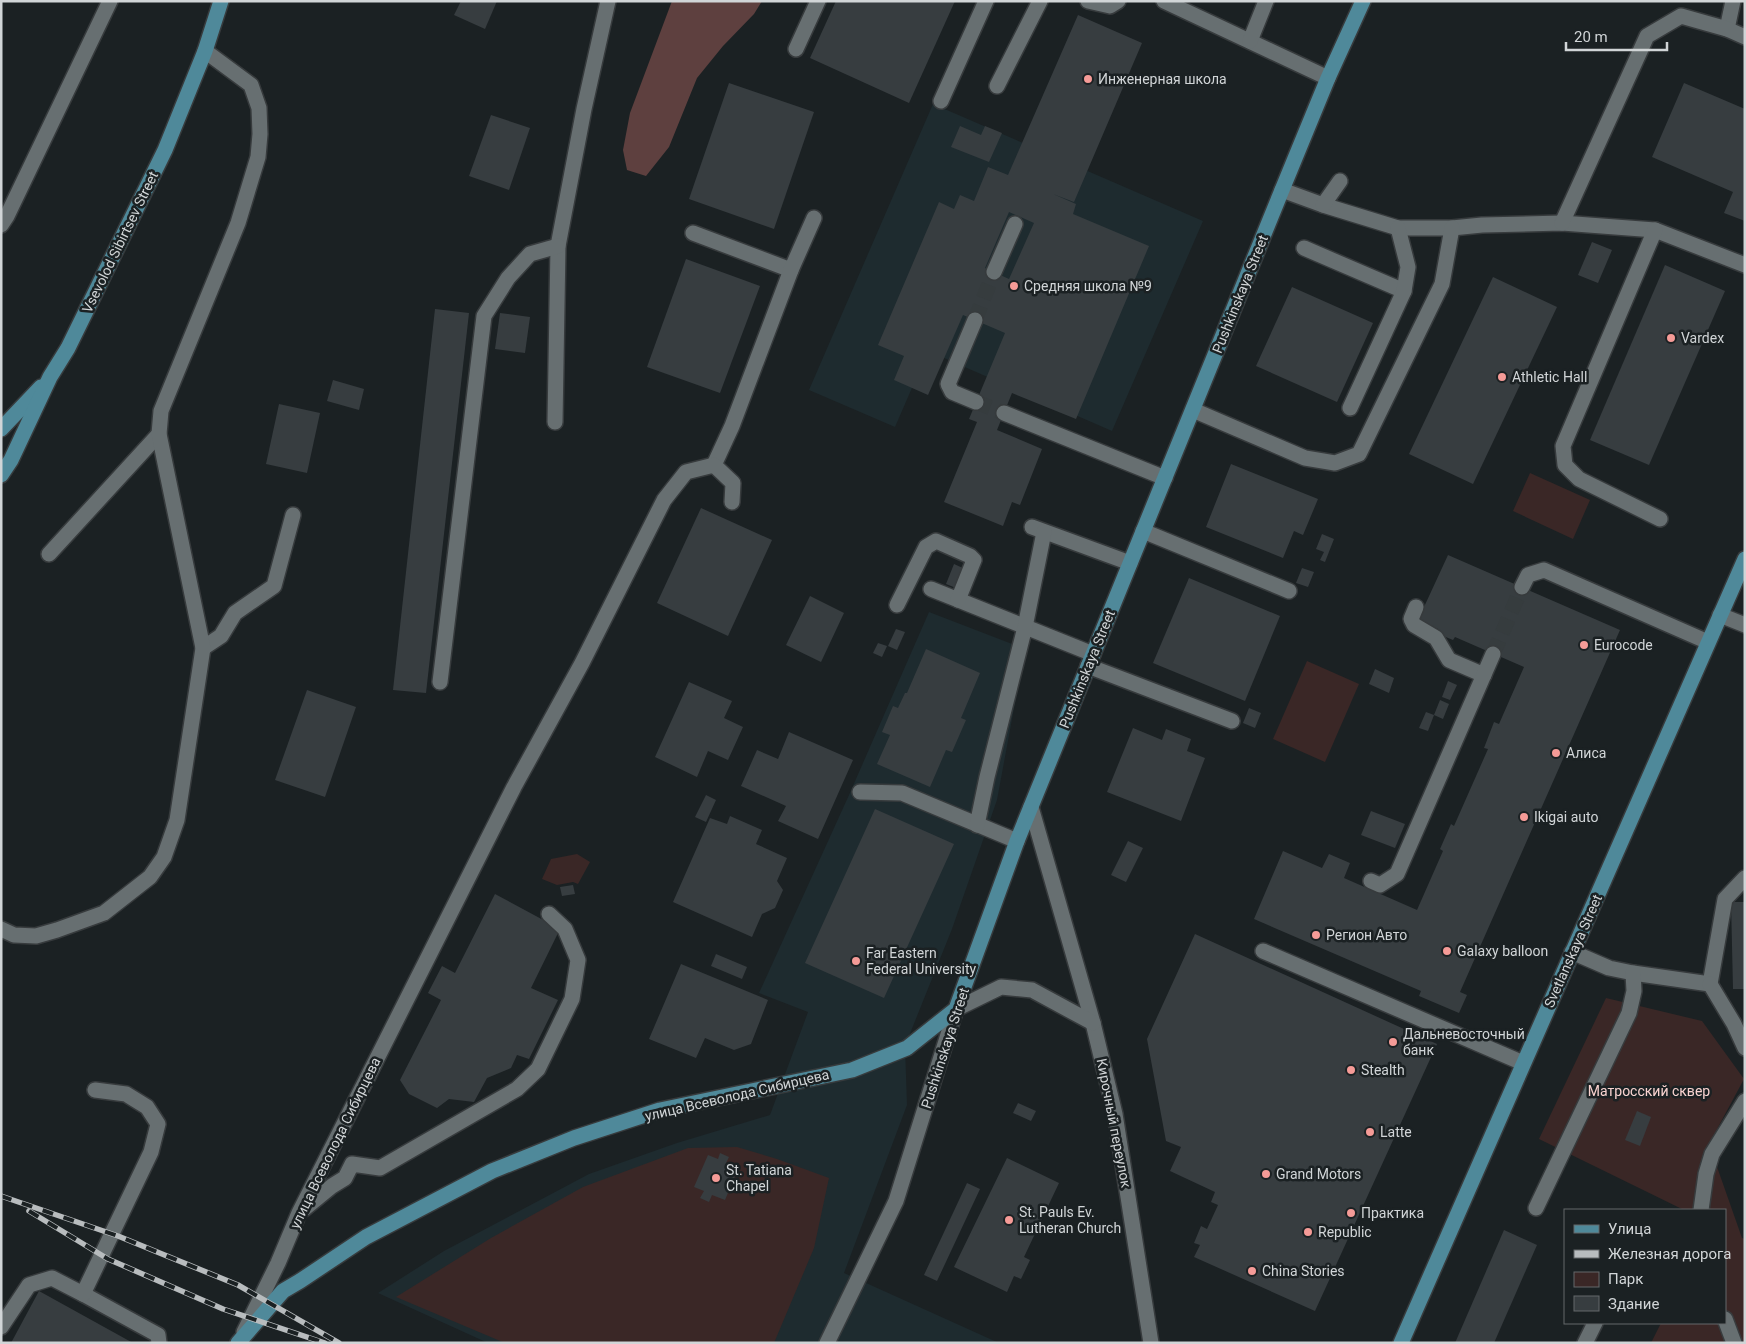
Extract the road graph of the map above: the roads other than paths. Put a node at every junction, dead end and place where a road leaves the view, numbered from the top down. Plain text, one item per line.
1 (110, 1) edge
2 (221, 1) edge
3 (608, 1) edge
4 (818, 1) edge
5 (986, 1) edge
6 (1040, 1) edge
7 (1088, 1) edge
8 (1118, 1) edge
9 (1164, 1) edge
10 (1266, 1) edge
11 (1363, 1) edge
12 (1733, 1) edge
13 (1727, 29) junction
14 (1745, 38) edge
15 (1250, 41) junction
16 (796, 49) dead end
17 (205, 51) junction
18 (1328, 78) junction
19 (997, 86) dead end
20 (941, 101) dead end
21 (1340, 181) dead end
22 (1282, 190) junction
23 (1323, 205) junction
24 (814, 218) dead end
25 (1562, 223) junction
26 (1015, 224) dead end
27 (1, 225) edge
28 (1398, 228) junction
29 (1452, 228) junction
30 (1655, 230) junction
31 (693, 233) dead end
32 (558, 246) junction
33 (1304, 248) dead end
34 (1745, 266) edge
35 (791, 270) junction
36 (994, 272) tunnel mouth
37 (1404, 291) junction
38 (975, 320) tunnel mouth
39 (50, 377) junction
40 (976, 402) tunnel mouth
41 (1350, 408) dead end
42 (1193, 410) junction
43 (1004, 413) tunnel mouth
44 (555, 422) dead end
45 (1, 429) edge
46 (160, 434) junction
47 (714, 465) junction
48 (1, 475) edge
49 (1165, 478) junction
50 (732, 502) dead end
51 (293, 515) dead end
52 (1660, 518) dead end
53 (1143, 531) junction
54 (49, 554) dead end
55 (1745, 559) edge
56 (1130, 563) junction
57 (1522, 587) tunnel mouth
58 (931, 589) dead end
59 (1289, 591) dead end
60 (958, 600) junction
61 (897, 605) dead end
62 (1416, 607) dead end
63 (1720, 615) junction
64 (1745, 625) edge
65 (1025, 627) junction
66 (1708, 642) junction
67 (203, 648) junction
68 (1493, 654) tunnel mouth
69 (1091, 660) junction
70 (1484, 675) junction
71 (440, 682) dead end
72 (1232, 721) dead end
73 (860, 792) dead end
74 (1031, 808) junction
75 (977, 825) junction
76 (1017, 841) junction
77 (1745, 878) edge
78 (1371, 881) dead end
79 (550, 914) dead end
80 (1, 929) edge
81 (1262, 951) dead end
82 (1572, 952) junction
83 (1633, 973) junction
84 (1710, 984) junction
85 (956, 1009) junction
86 (1093, 1023) junction
87 (1745, 1048) edge
88 (1524, 1063) junction
89 (95, 1090) dead end
90 (1745, 1101) edge
91 (1536, 1208) dead end
92 (1701, 1209) edge
93 (299, 1213) junction
94 (83, 1294) junction
95 (1726, 1322) edge
96 (1595, 1324) edge
97 (1, 1327) edge
98 (239, 1341) edge
99 (159, 1343) edge
100 (827, 1343) edge
101 (1151, 1343) edge
102 (1401, 1343) edge
103 (1586, 1343) edge
104 (1734, 1343) edge

1 - 27 street
2 - 17 main road, Vsevolod Sibirtsev Street
3 - 32 street
4 - 16 street
5 - 20 street
6 - 19 street
7 - 8 street
9 - 15 street
10 - 15 street
11 - 18 main road, Pushkinskaya Street
12 - 13 street
13 - 14 street
13 - 25 street
15 - 18 street
17 - 39 main road, Vsevolod Sibirtsev Street
17 - 46 street
18 - 22 main road, Pushkinskaya Street
21 - 23 street
22 - 23 street
22 - 42 main road, Pushkinskaya Street
23 - 28 street
24 - 35 street
25 - 29 street
25 - 30 street
26 - 36 street
28 - 29 street
28 - 37 street
29 - 42 street
30 - 34 street
30 - 52 street
31 - 35 street
32 - 44 street
32 - 71 street
33 - 37 street
35 - 47 street
37 - 41 street
38 - 40 street
39 - 45 main road
39 - 48 main road, Vsevolod Sibirtsev Street
42 - 49 main road, Pushkinskaya Street
43 - 49 street
46 - 54 street
46 - 67 street
47 - 50 street
47 - 93 street, улица Всеволода Сибирцева
49 - 53 main road, Pushkinskaya Street
51 - 67 street
53 - 56 main road, Pushkinskaya Street
53 - 59 street
55 - 63 main road, Svetlanskaya Street
56 - 65 street
56 - 69 main road, Pushkinskaya Street
57 - 66 street
58 - 60 street
60 - 61 street
60 - 65 street
62 - 70 street
63 - 64 street
63 - 66 main road, Svetlanskaya Street
65 - 69 street
65 - 75 street
66 - 82 main road, Svetlanskaya Street
67 - 80 street
68 - 70 street
69 - 72 street
69 - 74 main road, Pushkinskaya Street
70 - 78 street
73 - 75 street
74 - 76 main road, Pushkinskaya Street
74 - 86 street, Кирочный переулок
75 - 76 street
76 - 85 main road, Pushkinskaya Street
77 - 84 street
79 - 93 street
81 - 88 street
82 - 83 street
82 - 88 main road, Svetlanskaya Street
83 - 84 street
83 - 91 street
84 - 87 street
85 - 86 street
85 - 98 main road, улица Всеволода Сибирцева
85 - 100 street, Pushkinskaya Street
86 - 101 street, Кирочный переулок
88 - 102 main road, Svetlanskaya Street
89 - 94 street
90 - 92 street
93 - 98 street, улица Всеволода Сибирцева
94 - 97 street
94 - 99 street
95 - 104 street
96 - 103 street

